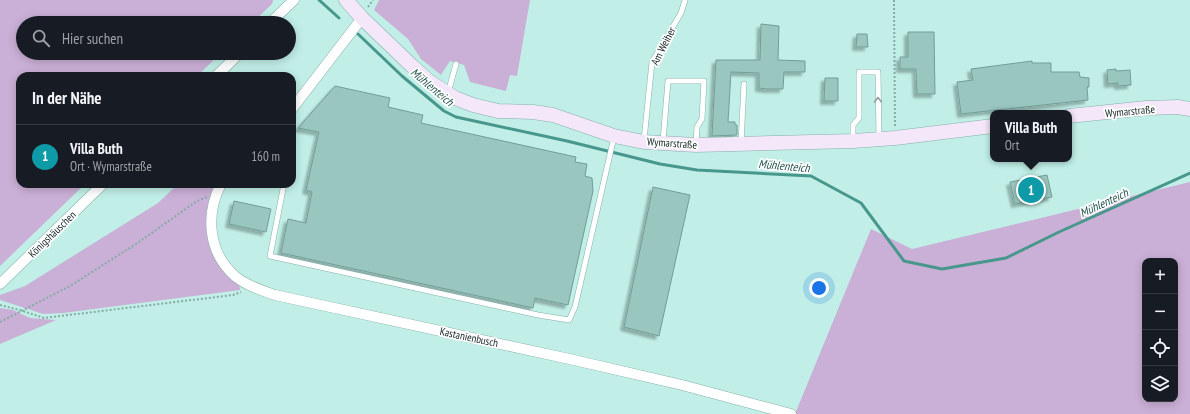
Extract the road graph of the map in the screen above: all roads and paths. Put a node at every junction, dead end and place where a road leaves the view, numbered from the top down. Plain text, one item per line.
1 (294, 0) edge
2 (346, 0) edge
3 (685, 0) edge
4 (894, 0) edge
5 (277, 16) edge
6 (362, 18) junction
7 (233, 60) edge
8 (456, 64) dead end
9 (220, 72) edge
10 (744, 84) dead end
11 (448, 94) junction
12 (296, 104) edge
13 (1190, 109) edge
14 (1072, 116) edge
15 (990, 126) edge
16 (895, 138) junction
17 (879, 139) junction
18 (613, 140) junction
19 (852, 141) junction
20 (644, 142) junction
21 (663, 143) junction
22 (740, 143) junction
23 (696, 145) junction
24 (99, 188) edge
25 (219, 188) edge
26 (283, 188) edge
27 (216, 196) junction
28 (0, 284) edge
29 (253, 288) junction
30 (0, 305) edge
31 (23, 311) junction
32 (0, 322) edge
33 (791, 414) edge

1 - 5 street
2 - 6 main road, Wymarstraße
3 - 20 lane, Am Weiher
4 - 16 path
6 - 11 main road, Wymarstraße
6 - 12 street
7 - 9 street
8 - 11 lane
10 - 22 lane
11 - 18 main road, Wymarstraße
13 - 14 main road, Wymarstraße
15 - 16 main road, Wymarstraße
16 - 17 main road, Wymarstraße
17 - 19 main road, Wymarstraße
17 -> 19 lane
18 - 20 main road, Wymarstraße
18 - 26 lane
19 - 22 main road, Wymarstraße
20 - 21 main road, Wymarstraße
21 - 23 main road, Wymarstraße
21 - 23 lane
22 - 23 main road, Wymarstraße
24 - 28 street, Königshäuschen
25 - 27 street, Kastanienbusch
27 - 29 street, Kastanienbusch
27 - 31 path
29 - 31 path
29 - 33 street, Kastanienbusch
30 - 31 path
31 - 32 path

